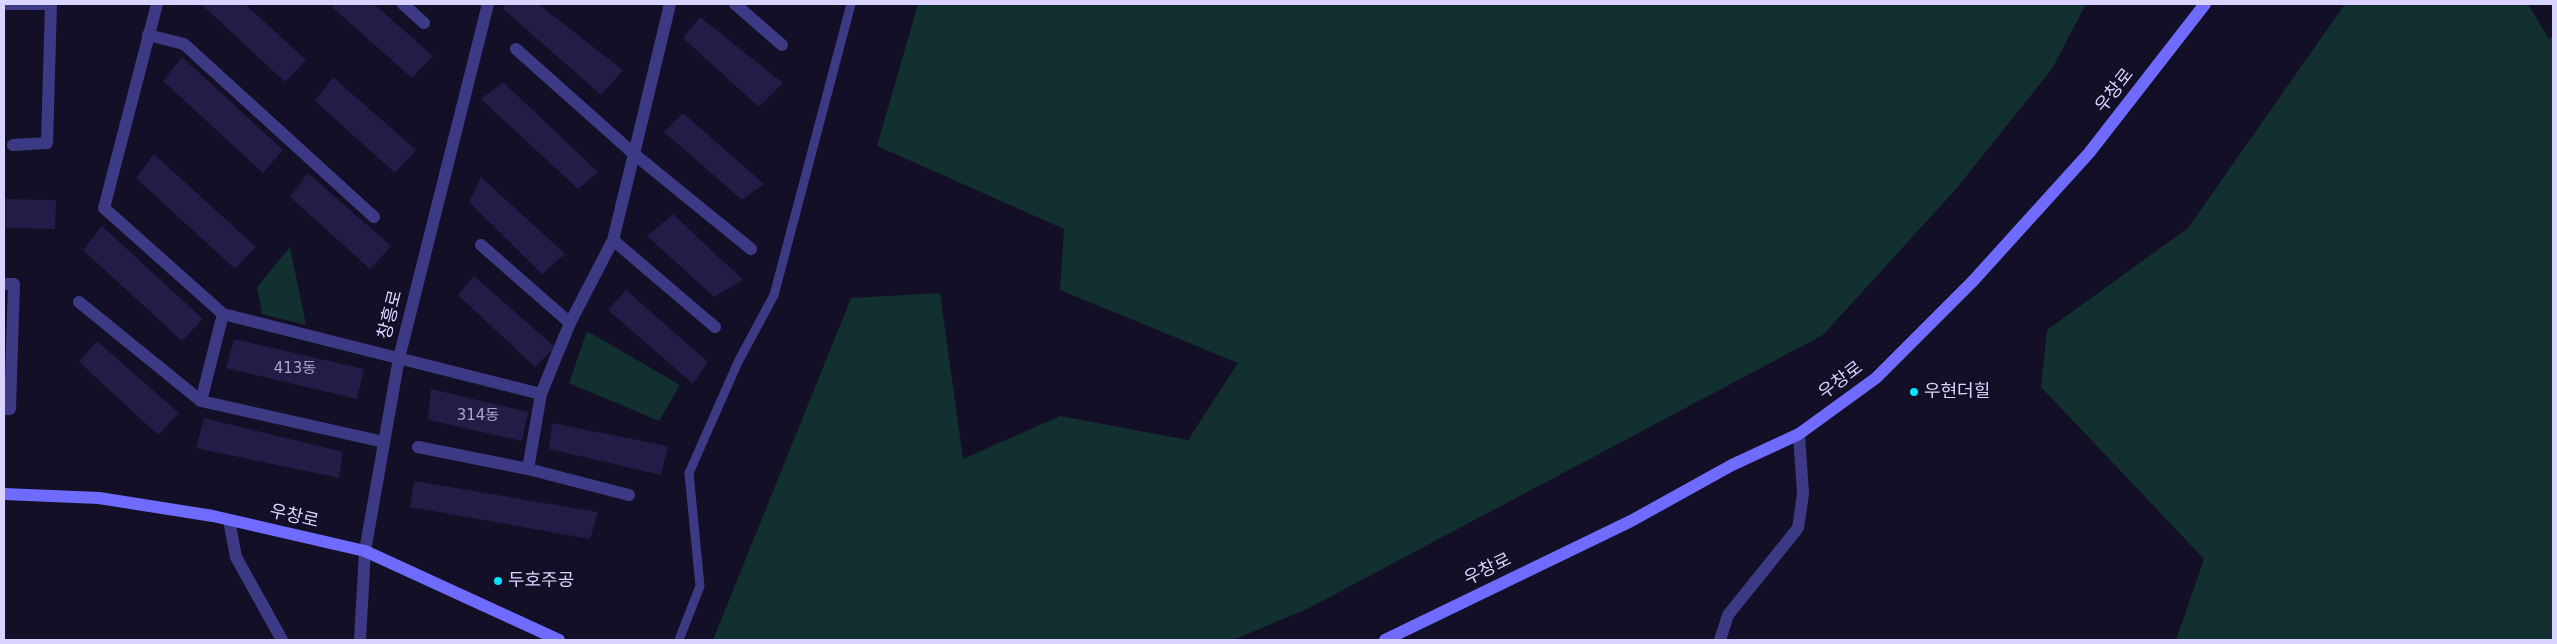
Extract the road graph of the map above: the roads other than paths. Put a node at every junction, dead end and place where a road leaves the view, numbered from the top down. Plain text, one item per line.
1 (4, 4) edge
2 (157, 4) edge
3 (403, 4) edge
4 (488, 4) edge
5 (670, 4) edge
6 (736, 4) edge
7 (851, 4) edge
8 (2205, 4) edge
9 (424, 22) dead end
10 (148, 35) junction
11 (782, 45) dead end
12 (516, 49) dead end
13 (13, 145) dead end
14 (634, 154) junction
15 (374, 217) dead end
16 (613, 240) junction
17 (480, 245) dead end
18 (751, 249) dead end
19 (4, 284) edge
20 (79, 302) dead end
21 (223, 314) junction
22 (570, 323) junction
23 (715, 327) dead end
24 (399, 358) junction
25 (541, 394) junction
26 (200, 401) junction
27 (4, 409) edge
28 (1799, 434) junction
29 (384, 442) junction
30 (418, 447) dead end
31 (528, 469) junction
32 (4, 494) edge
33 (629, 495) dead end
34 (229, 520) junction
35 (365, 551) junction
36 (282, 640) edge
37 (360, 640) edge
38 (559, 640) edge
39 (679, 640) edge
40 (1385, 640) edge
41 (1720, 640) edge

1 - 13 street
2 - 10 street
3 - 9 street
4 - 24 street, 창흥로
5 - 14 street
6 - 11 street
7 - 39 lane
8 - 28 main road, 우창로
10 - 15 street
10 - 21 street
12 - 14 street
14 - 16 street
14 - 18 street
16 - 22 street
16 - 23 street
17 - 22 street
19 - 27 street
20 - 26 street
21 - 24 street
21 - 26 street
22 - 25 street
24 - 25 street
24 - 29 street, 창흥로
25 - 31 street
26 - 29 street
28 - 40 main road, 우창로
28 - 41 street
29 - 35 street, 창흥로
30 - 31 street
31 - 33 street
32 - 34 main road, 우창로
34 - 35 main road, 우창로
34 - 36 street
35 - 37 street, 창흥로
35 - 38 main road, 우창로

